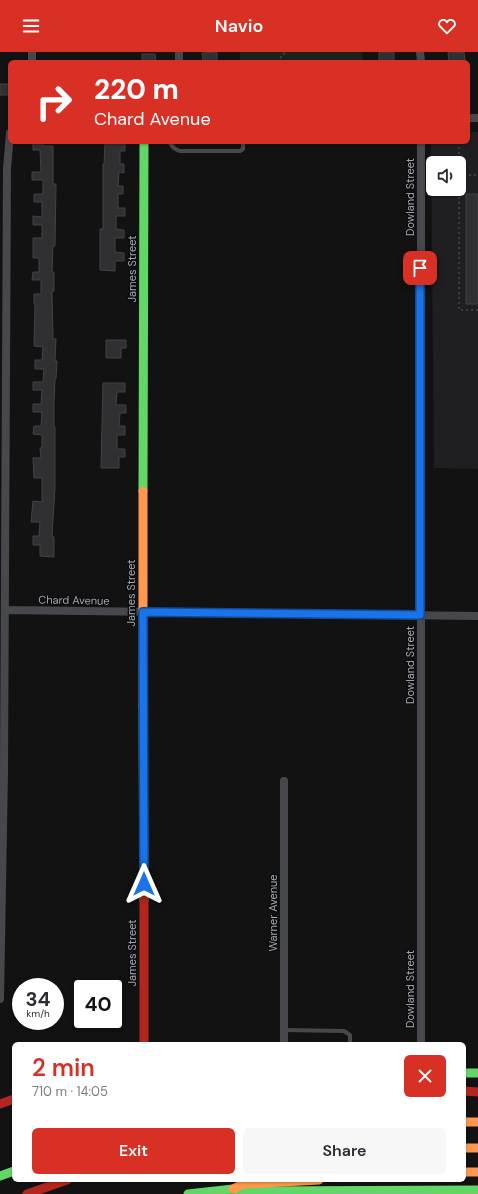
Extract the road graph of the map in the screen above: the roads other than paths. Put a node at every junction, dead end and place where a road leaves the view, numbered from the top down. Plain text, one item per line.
1 (9, 144) edge
2 (144, 144) edge
3 (170, 144) edge
4 (243, 144) edge
5 (420, 144) edge
6 (5, 610) junction
7 (143, 612) junction
8 (420, 615) junction
9 (478, 616) edge
10 (284, 781) dead end
11 (0, 999) edge
12 (284, 1030) junction
13 (144, 1042) edge
14 (284, 1042) edge
15 (350, 1042) edge
16 (421, 1042) edge
17 (466, 1073) edge
18 (478, 1073) edge
19 (466, 1091) edge
20 (478, 1092) edge
21 (12, 1100) edge
22 (0, 1104) edge
23 (466, 1122) edge
24 (478, 1122) edge
25 (466, 1148) edge
26 (478, 1148) edge
27 (12, 1172) edge
28 (466, 1172) edge
29 (478, 1172) edge
30 (0, 1176) edge
31 (61, 1182) edge
32 (281, 1182) edge
33 (478, 1190) edge
34 (233, 1192) edge
35 (27, 1194) edge
36 (188, 1194) edge

1 - 6 street
2 - 7 main road, James Street
3 - 4 lane
5 - 8 street, Dowland Street
6 - 7 street, Chard Avenue
6 - 11 street
7 - 8 street, Chard Avenue
7 - 13 main road, James Street
8 - 9 street, Chard Avenue
8 - 16 street, Dowland Street
10 - 12 street, Warner Avenue
12 - 14 street, Warner Avenue
12 - 15 lane
17 - 18 main road
19 - 20 main road
21 - 22 main road
23 - 24 main road
25 - 26 main road
27 - 30 main road
28 - 29 main road
31 - 35 main road
32 - 34 main road
33 - 34 main road
34 - 36 main road

